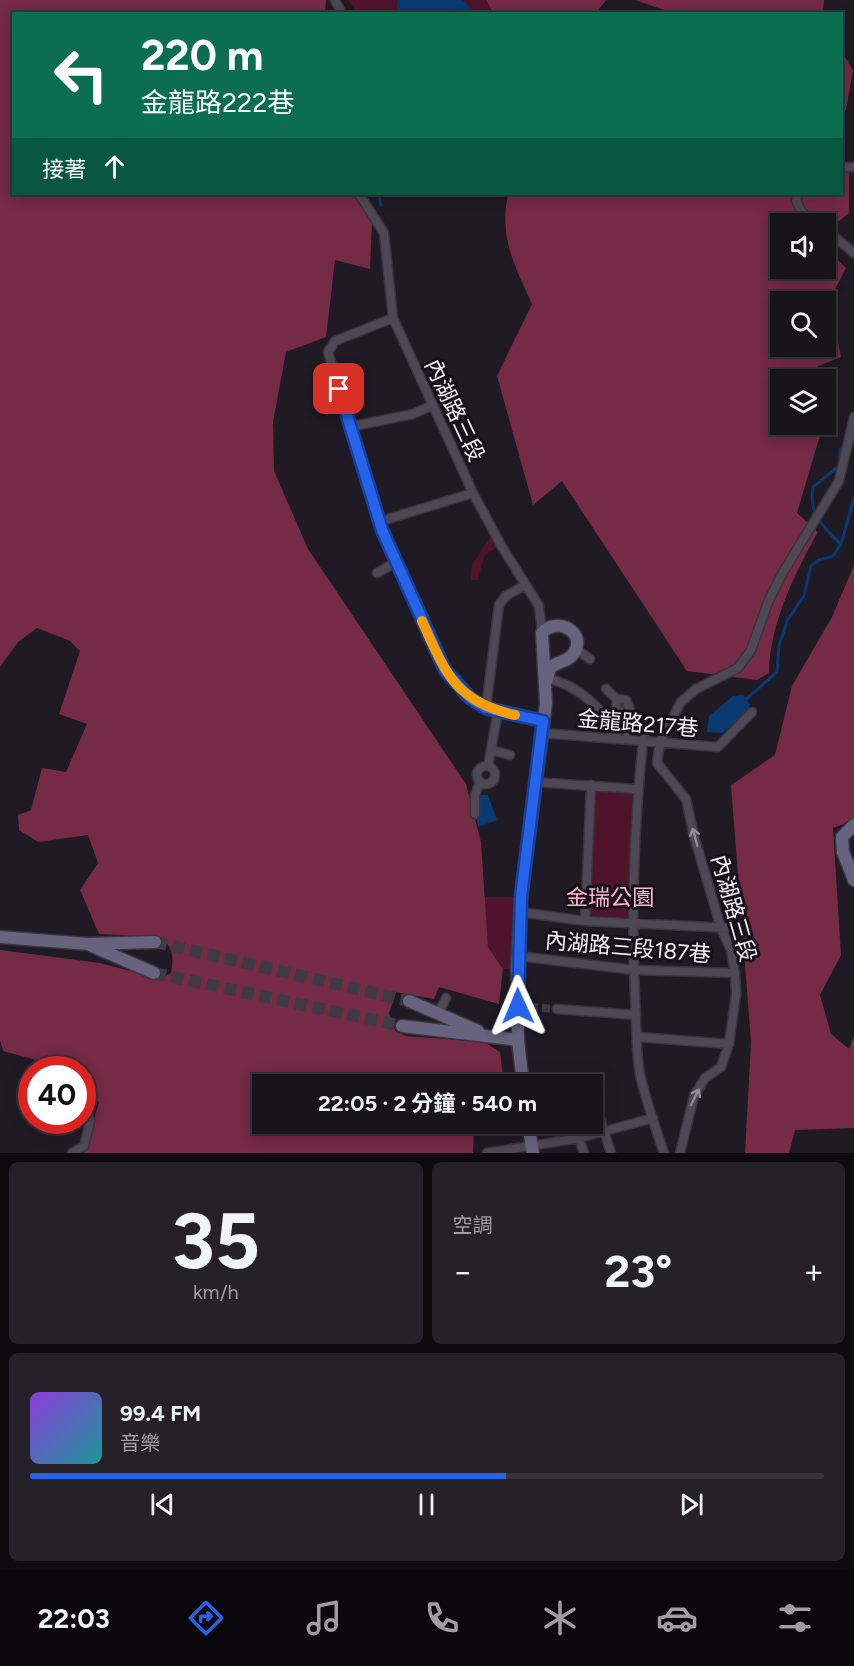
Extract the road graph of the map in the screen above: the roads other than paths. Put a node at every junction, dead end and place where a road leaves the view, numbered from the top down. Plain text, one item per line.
1 (360, 195) edge
2 (798, 195) edge
3 (802, 213) edge
4 (836, 238) edge
5 (854, 253) edge
6 (393, 318) junction
7 (433, 405) junction
8 (854, 417) edge
9 (350, 427) junction
10 (473, 493) junction
11 (378, 522) junction
12 (396, 562) junction
13 (377, 573) dead end
14 (525, 585) junction
15 (542, 633) junction
16 (576, 649) junction
17 (590, 659) dead end
18 (547, 679) junction
19 (606, 689) dead end
20 (486, 708) junction
21 (498, 711) junction
22 (752, 712) dead end
23 (543, 727) junction
24 (644, 737) junction
25 (618, 739) junction
26 (628, 739) junction
27 (660, 742) junction
28 (491, 750) junction
29 (510, 755) dead end
30 (641, 761) junction
31 (657, 763) junction
32 (534, 782) junction
33 (591, 785) junction
34 (637, 789) junction
35 (475, 814) dead end
36 (854, 825) edge
37 (854, 880) edge
38 (520, 912) junction
39 (585, 921) junction
40 (633, 924) junction
41 (721, 928) junction
42 (731, 928) dead end
43 (0, 937) edge
44 (88, 944) junction
45 (518, 956) junction
46 (140, 968) junction
47 (634, 970) junction
48 (154, 973) tunnel mouth
49 (735, 973) junction
50 (446, 998) dead end
51 (557, 1009) tunnel mouth
52 (437, 1012) junction
53 (636, 1015) junction
54 (430, 1031) junction
55 (485, 1034) junction
56 (638, 1037) junction
57 (518, 1040) junction
58 (729, 1044) junction
59 (522, 1074) edge
60 (652, 1118) junction
61 (603, 1128) edge
62 (604, 1131) junction
63 (87, 1134) edge
64 (530, 1134) edge
65 (578, 1134) edge
66 (579, 1138) junction
67 (533, 1150) edge
68 (72, 1153) edge
69 (487, 1153) edge
70 (584, 1153) edge
71 (611, 1153) edge
72 (664, 1153) edge
73 (680, 1153) edge

1 - 6 street, 內湖路三段
2 - 3 street
4 - 5 street
6 - 7 street, 內湖路三段
6 - 9 street
7 - 9 street
7 - 10 street, 內湖路三段
8 - 27 street
9 - 11 street
10 - 11 street
10 - 14 street, 內湖路三段
11 - 12 street
12 - 13 street
12 - 20 street
14 - 15 street, 內湖路三段
14 - 20 street
15 - 16 street
15 - 18 street
16 - 17 street
16 - 18 street
18 - 23 street
18 - 25 street
19 - 26 street
20 - 21 street, 金龍路217巷
21 - 23 street, 金龍路217巷
21 - 28 street
22 - 27 street, 金龍路217巷
23 - 25 street, 金龍路217巷
23 - 32 street
24 - 26 street, 金龍路217巷
24 - 27 street, 金龍路217巷
24 - 30 street
25 - 26 street, 金龍路217巷
27 - 31 street
28 - 29 street
28 - 35 street
30 - 31 street
30 - 34 street
41 -> 31 street, 內湖路三段
32 - 33 street
32 - 38 street
33 - 34 street
33 - 39 street
34 - 40 street
36 - 37 street
38 - 39 street
38 - 45 street
39 - 40 street
40 - 41 street
40 - 47 street
41 - 42 street
41 - 49 street, 內湖路三段
43 - 44 street
44 - 46 street
44 - 46 street
45 - 47 street, 內湖路三段187巷
45 - 57 street
46 - 48 street
47 - 49 street, 內湖路三段187巷
47 - 53 street
49 - 58 street, 內湖路三段
50 - 52 street
51 - 53 street
52 - 54 street
52 - 54 street
52 - 55 street
53 - 56 street
54 - 55 street
55 - 57 street
56 - 58 street
56 - 60 street
57 - 59 street
73 -> 58 street, 內湖路三段
60 - 62 street
60 - 72 street
61 - 62 street
62 - 66 street
62 - 71 street
63 - 68 street
64 - 67 street
65 - 66 street
66 - 67 street
66 - 70 street
67 - 69 street

